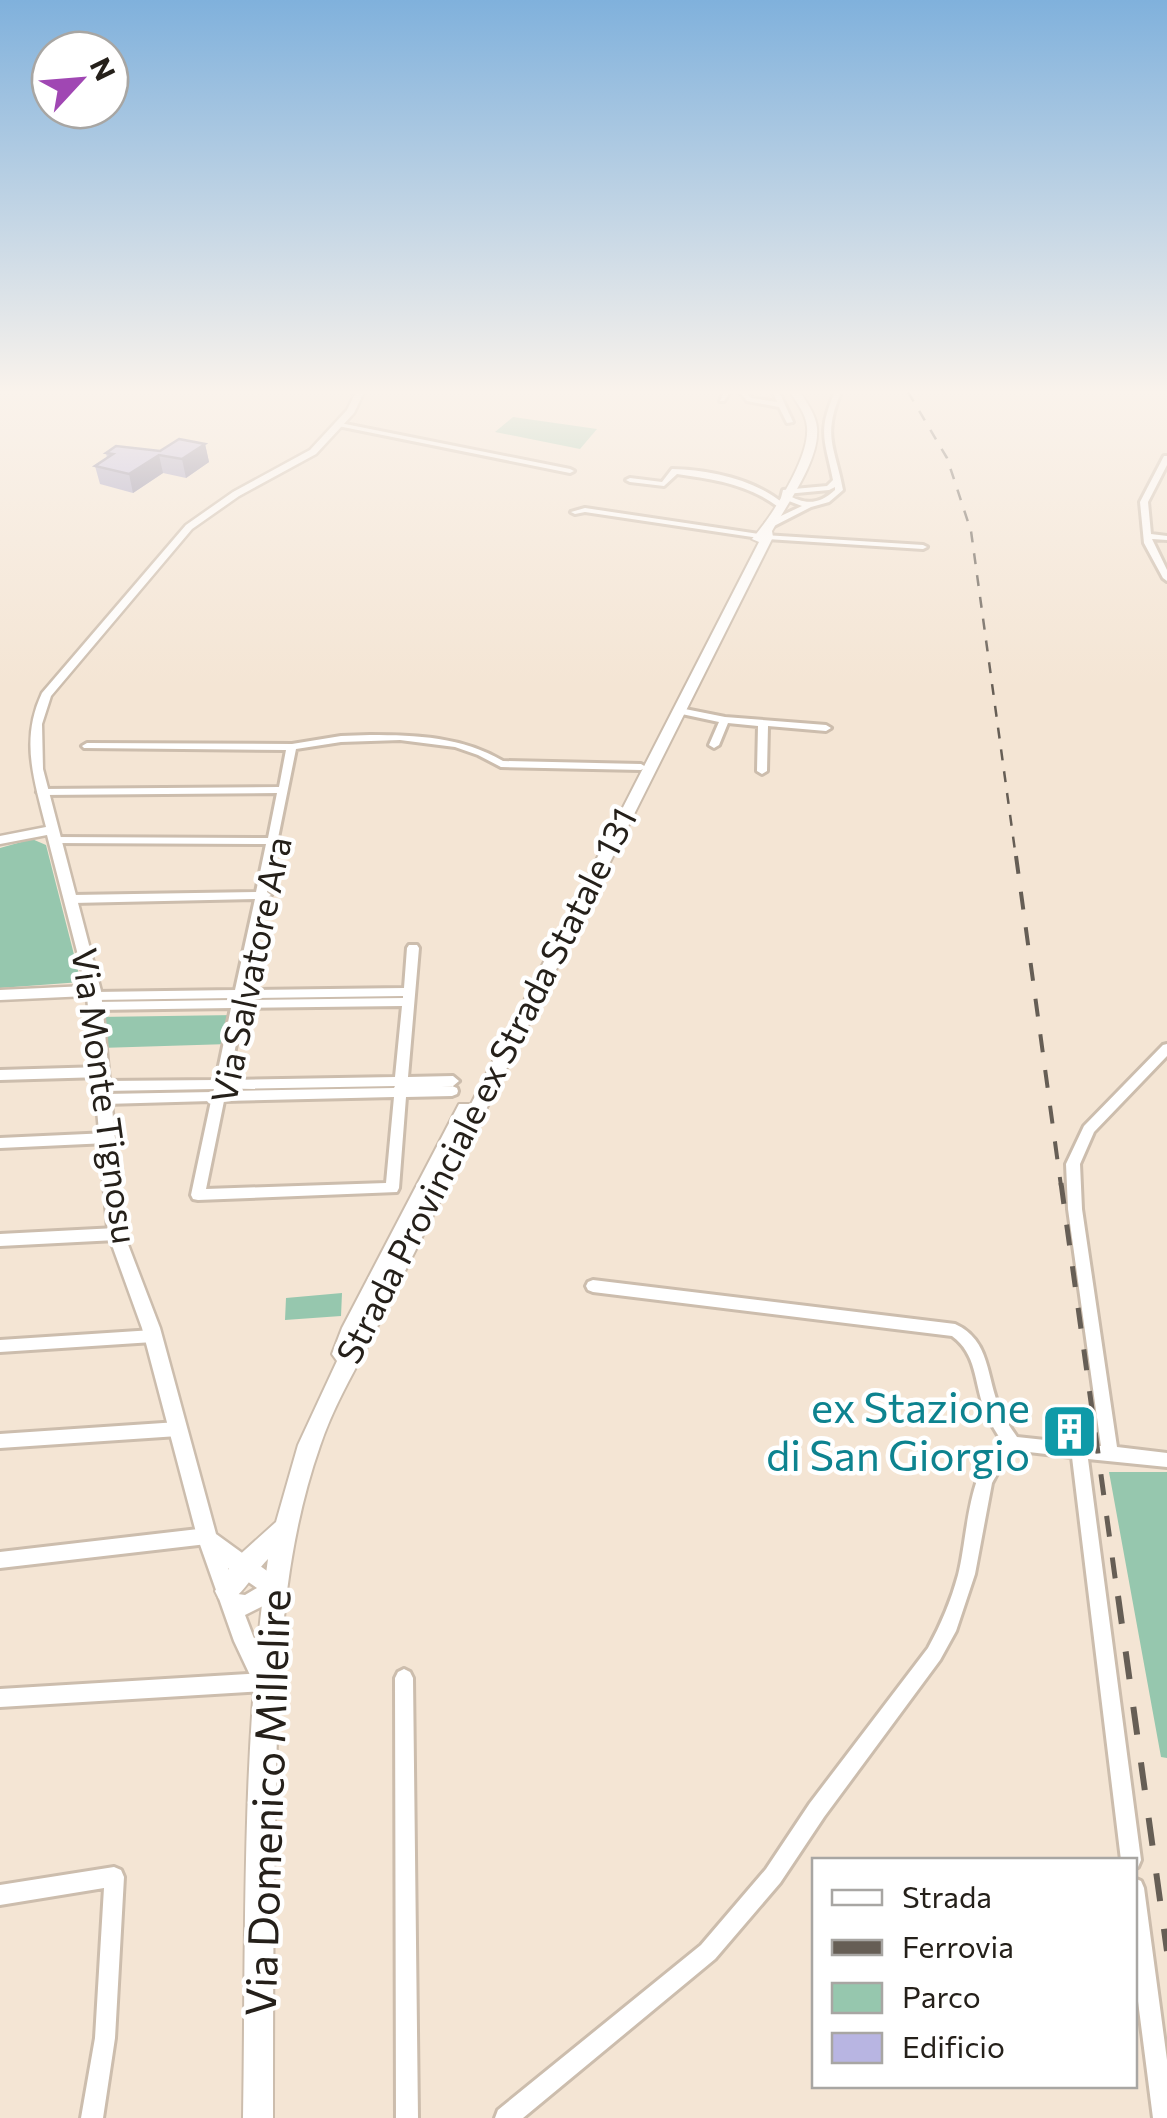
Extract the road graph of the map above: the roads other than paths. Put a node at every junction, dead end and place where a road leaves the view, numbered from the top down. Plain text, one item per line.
1 (242, 491) edge
2 (768, 491) edge
3 (786, 491) edge
4 (809, 491) edge
5 (815, 491) edge
6 (836, 491) edge
7 (1150, 491) edge
8 (783, 497) junction
9 (823, 502) junction
10 (813, 505) junction
11 (575, 512) dead end
12 (765, 532) junction
13 (1147, 536) junction
14 (1167, 538) edge
15 (923, 546) dead end
16 (1167, 578) edge
17 (680, 711) junction
18 (725, 720) junction
19 (763, 724) junction
20 (826, 728) dead end
21 (714, 745) dead end
22 (87, 746) dead end
23 (296, 746) junction
24 (641, 767) junction
25 (762, 771) dead end
26 (284, 790) junction
27 (42, 792) junction
28 (52, 835) junction
29 (0, 840) edge
30 (276, 841) junction
31 (264, 895) junction
32 (73, 899) junction
33 (413, 948) dead end
34 (0, 995) edge
35 (407, 997) junction
36 (95, 998) junction
37 (242, 999) junction
38 (1167, 1048) edge
39 (0, 1076) edge
40 (104, 1086) junction
41 (453, 1086) dead end
42 (400, 1088) junction
43 (222, 1091) junction
44 (108, 1138) junction
45 (0, 1143) edge
46 (116, 1234) junction
47 (0, 1240) edge
48 (593, 1286) dead end
49 (153, 1336) junction
50 (0, 1346) edge
51 (335, 1378) junction
52 (178, 1430) junction
53 (0, 1441) edge
54 (1014, 1446) junction
55 (1078, 1451) junction
56 (1110, 1456) junction
57 (1167, 1460) edge
58 (284, 1530) junction
59 (208, 1536) junction
60 (0, 1560) edge
61 (242, 1566) junction
62 (274, 1590) junction
63 (229, 1597) junction
64 (404, 1678) dead end
65 (265, 1682) junction
66 (0, 1698) edge
67 (1131, 1858) edge
68 (0, 1895) edge
69 (1137, 1911) edge
70 (92, 2118) edge
71 (258, 2118) edge
72 (407, 2118) edge
73 (506, 2118) edge
74 (1164, 2118) edge

1 - 27 street, Via Monte Tignosu
2 - 8 street
3 - 8 main road, Strada Provinciale ex Strada Statale 131
4 - 8 street
5 - 9 street
6 - 9 street
7 - 13 street
8 - 10 street
8 - 12 main road, Strada Provinciale ex Strada Statale 131
9 - 10 street
10 - 12 street
11 - 12 street
12 - 15 street
12 - 17 main road, Strada Provinciale ex Strada Statale 131
12 - 24 main road, Strada Provinciale ex Strada Statale 131
13 - 14 street
13 - 16 street
17 - 18 street
17 - 51 main road, Strada Provinciale ex Strada Statale 131
18 - 19 street
18 - 21 street
19 - 20 street
19 - 25 street
22 - 23 street
23 - 24 street
23 - 26 street, Via Salvatore Ara
23 - 30 street, Via Salvatore Ara
24 - 51 main road, Strada Provinciale ex Strada Statale 131
26 - 27 street
26 - 30 street, Via Salvatore Ara
27 - 28 street, Via Monte Tignosu
28 - 29 street
28 - 30 street
28 - 32 street, Via Monte Tignosu
30 - 31 street, Via Salvatore Ara
31 - 32 street
31 - 37 street, Via Salvatore Ara
32 - 36 street, Via Monte Tignosu
33 - 35 street
34 - 36 street
35 - 37 street
35 - 42 street
36 - 37 street
36 - 40 street, Via Monte Tignosu
37 - 43 street, Via Salvatore Ara
38 - 56 street
39 - 40 street
40 - 43 street
40 - 44 street, Via Monte Tignosu
41 - 42 street
42 - 43 street
42 - 43 street, Via Salvatore Ara
44 - 45 street
44 - 46 street, Via Monte Tignosu
46 - 47 street
46 - 49 street, Via Monte Tignosu
48 - 54 street
49 - 50 street
49 - 52 street, Via Monte Tignosu
51 - 58 main road, Via Domenico Millelire
52 - 53 street
52 - 59 street, Via Monte Tignosu
54 - 55 street
54 - 73 street
55 - 56 street
55 - 67 street
56 - 57 street
58 - 61 main road
58 - 62 main road, Via Domenico Millelire
59 - 60 street
59 - 61 street
59 - 63 street, Via Monte Tignosu
61 - 62 street
61 - 63 main road
62 - 63 street
62 - 65 main road, Via Domenico Millelire
63 - 65 street, Via Monte Tignosu
64 - 72 street
65 - 66 street
65 - 71 main road, Via Domenico Millelire
68 - 70 street
69 - 74 street

